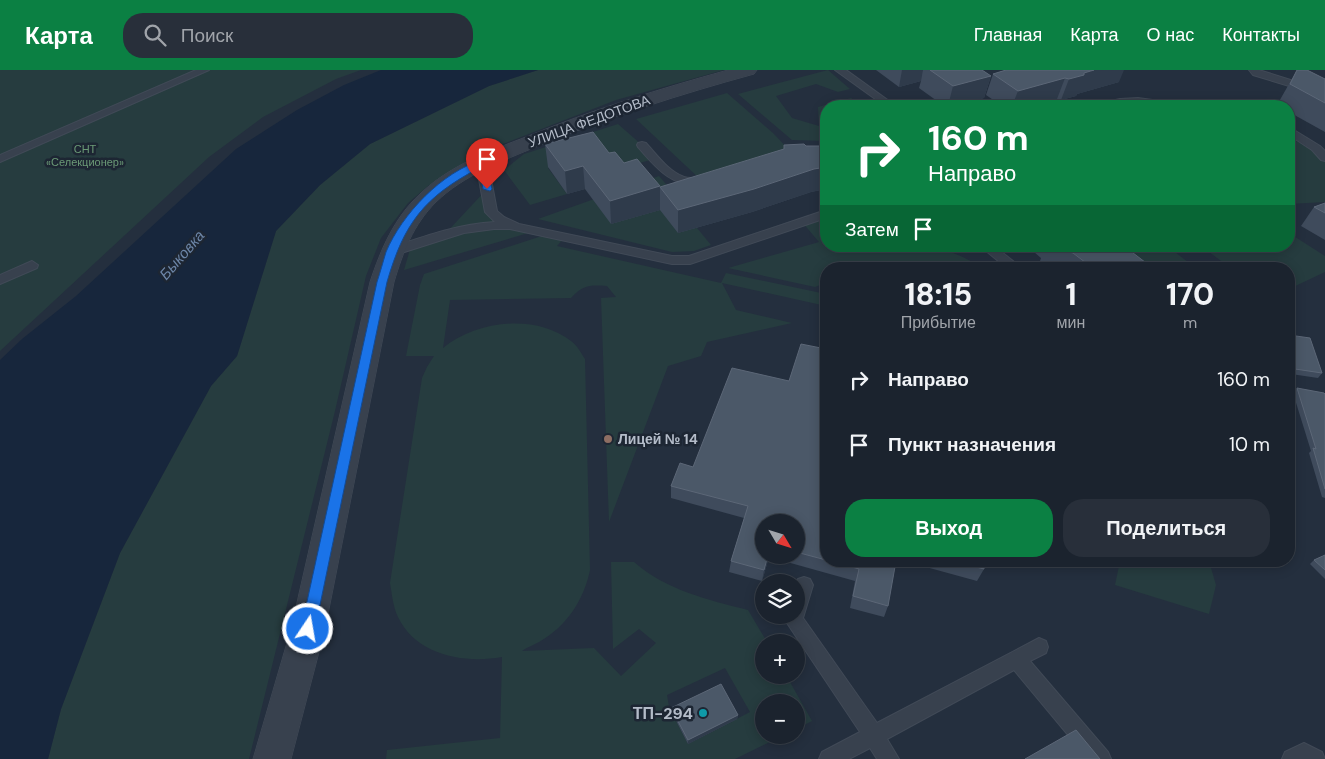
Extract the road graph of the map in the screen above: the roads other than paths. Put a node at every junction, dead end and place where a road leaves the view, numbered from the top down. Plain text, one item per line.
1 (204, 70) edge
2 (748, 70) edge
3 (840, 70) edge
4 (1254, 70) edge
5 (1325, 86) edge
6 (882, 100) edge
7 (1295, 134) edge
8 (642, 145) dead end
9 (1325, 158) edge
10 (0, 159) edge
11 (482, 163) junction
12 (711, 178) edge
13 (820, 216) edge
14 (515, 226) junction
15 (391, 252) junction
16 (994, 252) edge
17 (1008, 262) edge
18 (32, 265) dead end
19 (0, 280) edge
20 (797, 624) edge
21 (1039, 647) dead end
22 (1017, 660) junction
23 (873, 736) junction
24 (272, 759) edge
25 (829, 759) edge
26 (889, 759) edge
27 (1101, 759) edge
28 (1292, 759) edge
29 (1315, 759) edge

1 - 10 lane
2 - 11 street, УЛИЦА ФЕДОТОВА
3 - 6 lane
4 - 5 lane
7 - 9 lane
8 - 12 lane
11 - 14 lane
11 - 15 street, УЛИЦА ФЕДОТОВА
13 - 14 lane
14 - 15 lane
15 - 24 street, УЛИЦА ФЕДОТОВА
16 - 17 lane
18 - 19 lane
20 - 23 lane
21 - 22 lane
22 - 23 lane
22 - 27 lane
23 - 25 lane
23 - 26 lane
28 - 29 lane

